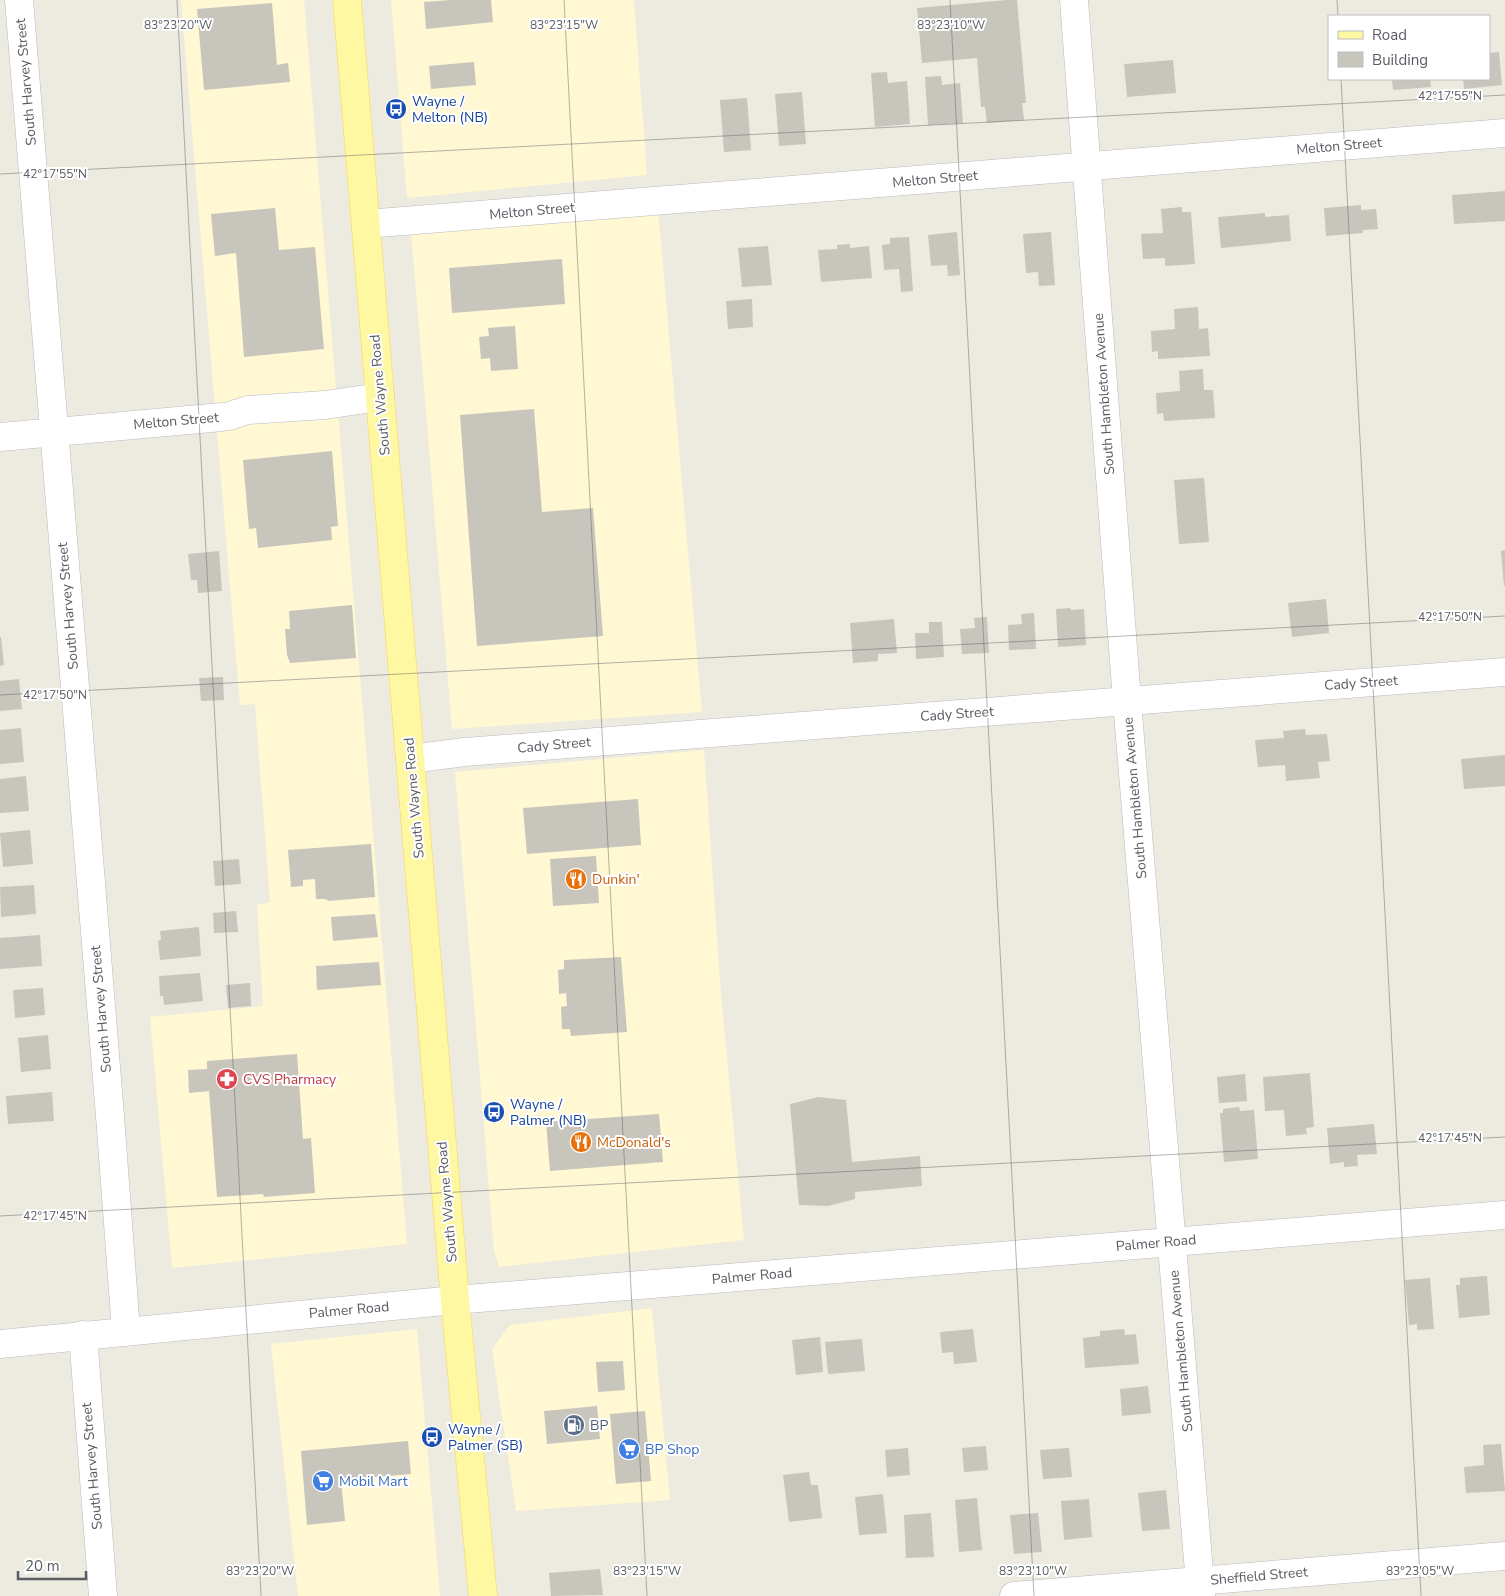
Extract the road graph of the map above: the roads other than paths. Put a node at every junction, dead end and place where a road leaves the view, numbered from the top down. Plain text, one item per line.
1 (19, 0) edge
2 (347, 0) edge
3 (1074, 0) edge
4 (1505, 133) edge
5 (1087, 166) junction
6 (366, 224) junction
7 (380, 397) junction
8 (54, 432) junction
9 (0, 437) edge
10 (1505, 672) edge
11 (1127, 701) junction
12 (410, 759) junction
13 (1505, 1215) edge
14 (1172, 1242) junction
15 (455, 1300) junction
16 (126, 1331) junction
17 (83, 1335) junction
18 (0, 1344) edge
19 (1505, 1556) edge
20 (1201, 1588) edge
21 (103, 1596) edge
22 (483, 1596) edge
23 (1014, 1596) edge

1 - 8 street, South Harvey Street
2 - 6 main road, South Wayne Road
3 - 5 street, South Hambleton Avenue
4 - 5 street, Melton Street
5 - 6 street, Melton Street
5 - 11 street, South Hambleton Avenue
6 - 7 main road, South Wayne Road
7 - 8 street, Melton Street
7 - 12 main road, South Wayne Road
8 - 9 street, Melton Street
8 - 16 street, South Harvey Street
10 - 11 street, Cady Street
11 - 12 street, Cady Street
11 - 14 street, South Hambleton Avenue
12 - 15 main road, South Wayne Road
13 - 14 street, Palmer Road
14 - 15 street, Palmer Road
14 - 20 street, South Hambleton Avenue
15 - 16 street, Palmer Road
15 - 22 main road, South Wayne Road
16 - 17 street, Palmer Road
17 - 18 street, Palmer Road
17 - 21 street, South Harvey Street
19 - 20 street, Sheffield Street
20 - 23 street, Sheffield Street

